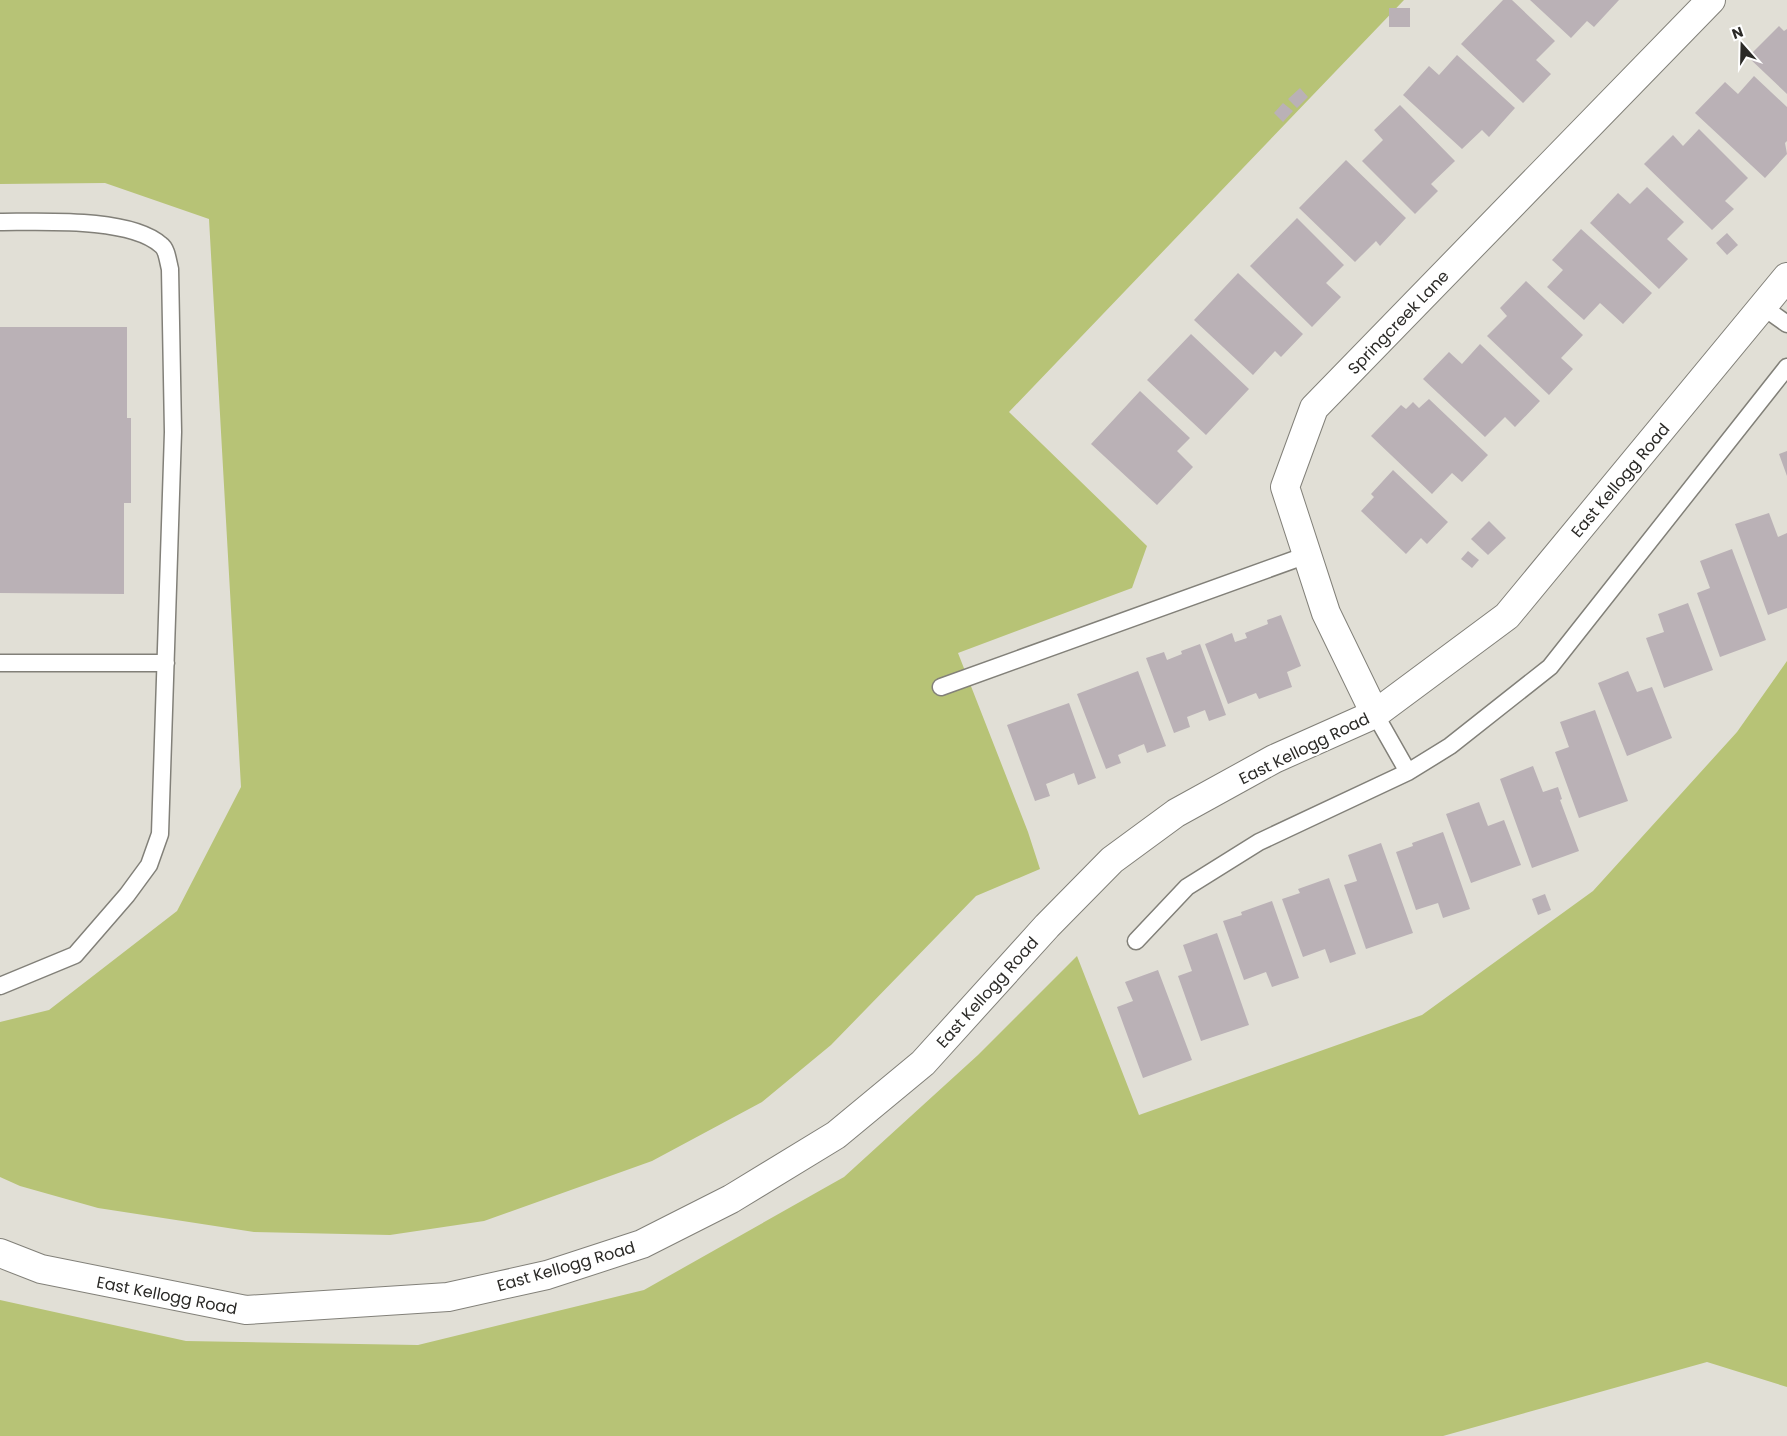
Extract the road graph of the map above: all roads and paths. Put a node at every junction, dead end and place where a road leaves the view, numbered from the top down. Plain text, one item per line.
1 (1712, 0) edge
2 (0, 222) edge
3 (1787, 277) edge
4 (1763, 307) junction
5 (1787, 324) edge
6 (1787, 367) edge
7 (1307, 554) junction
8 (166, 663) junction
9 (0, 664) edge
10 (941, 687) dead end
11 (1375, 714) junction
12 (1408, 772) junction
13 (1136, 941) dead end
14 (0, 986) edge
15 (0, 1253) edge

1 - 7 street, Springcreek Lane
2 - 8 lane
3 - 4 street, East Kellogg Road
4 - 5 lane
4 - 11 street, East Kellogg Road
6 - 12 lane
7 - 10 lane
7 - 11 street, Springcreek Lane
8 - 9 lane
8 - 14 lane
11 - 12 lane
11 - 15 street, East Kellogg Road
12 - 13 lane

